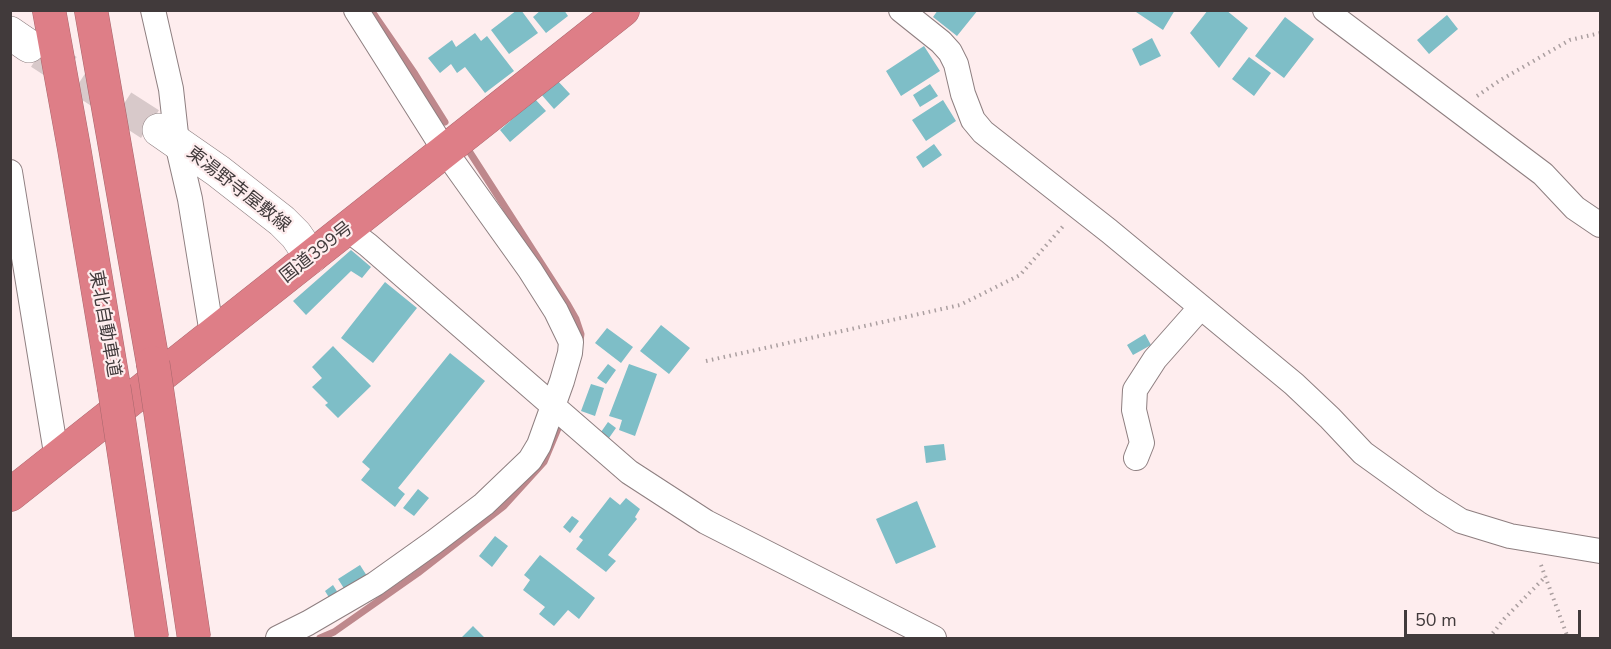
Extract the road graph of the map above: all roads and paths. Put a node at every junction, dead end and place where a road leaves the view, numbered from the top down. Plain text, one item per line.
1 (49, 10) edge
2 (91, 10) edge
3 (153, 10) edge
4 (356, 10) edge
5 (623, 10) edge
6 (901, 10) edge
7 (1325, 10) edge
8 (1600, 33) edge
9 (1457, 110) junction
10 (168, 136) junction
11 (445, 152) junction
12 (10, 172) edge
13 (1079, 207) junction
14 (1600, 225) edge
15 (346, 229) junction
16 (311, 257) junction
17 (1201, 307) junction
18 (212, 334) junction
19 (706, 361) dead end
20 (555, 409) junction
21 (1136, 458) dead end
22 (57, 459) junction
23 (10, 495) edge
24 (1531, 539) junction
25 (1600, 551) edge
26 (1546, 576) junction
27 (892, 629) edge
28 (314, 632) edge
29 (152, 639) edge
30 (194, 639) edge
31 (278, 639) edge
32 (934, 639) edge
33 (1489, 639) edge
34 (1568, 639) edge

1 - 29 highway, 東北自動車道, bridge
2 - 30 highway, bridge
3 - 10 street
4 - 11 street
5 - 11 highway, 国道399号
6 - 13 street
7 - 9 street
8 - 9 path
9 - 14 street
10 - 16 main road, 東湯野寺屋敷線
10 - 18 street
11 - 15 highway, 国道399号
11 - 20 street
12 - 22 street
13 - 17 street
13 - 19 path
15 - 16 highway, 国道399号
15 - 20 street
16 - 18 highway, 国道399号
17 - 21 street
17 - 24 street
18 - 22 highway, 国道399号
20 - 27 street
20 - 28 street
22 - 23 highway, 国道399号
24 - 25 street
24 - 26 path
26 - 33 path
26 - 34 path
27 - 32 street
28 - 31 street

